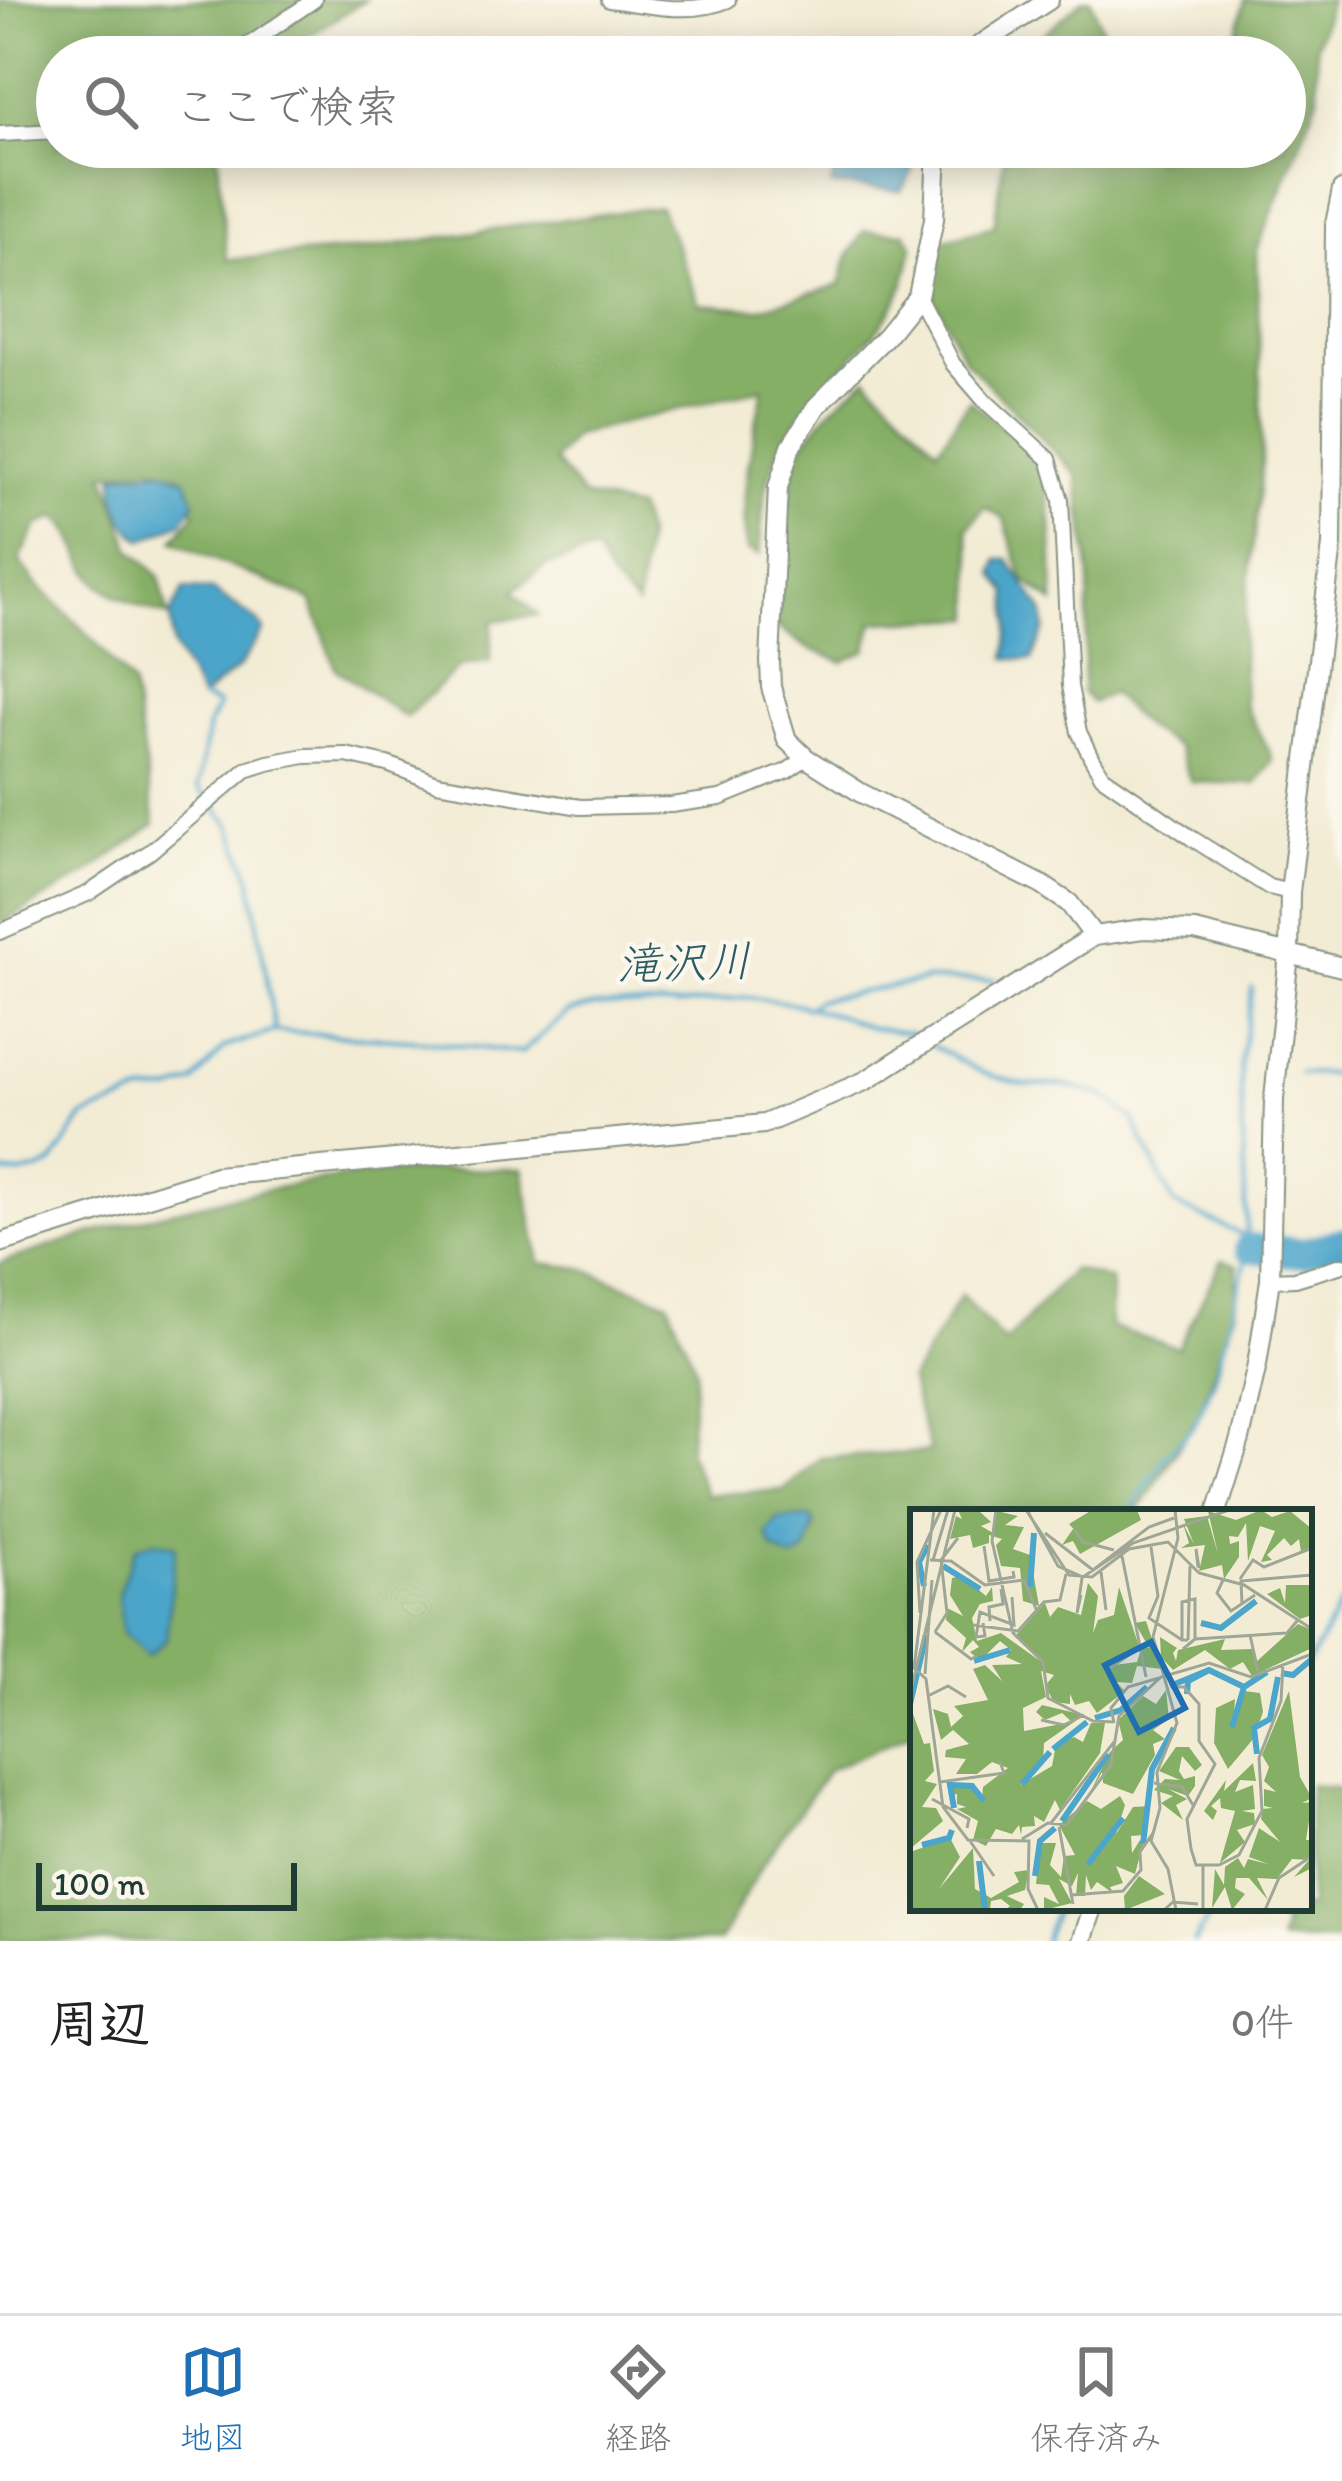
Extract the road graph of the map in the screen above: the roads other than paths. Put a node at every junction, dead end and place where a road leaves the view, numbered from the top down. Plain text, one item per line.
1 (314, 0) edge
2 (609, 0) edge
3 (728, 0) edge
4 (1045, 1) edge
5 (262, 36) edge
6 (993, 36) edge
7 (36, 132) edge
8 (0, 134) edge
9 (936, 168) edge
10 (1342, 190) edge
11 (918, 296) junction
12 (806, 758) junction
13 (1290, 892) junction
14 (0, 932) edge
15 (1094, 936) junction
16 (1289, 954) junction
17 (1342, 967) edge
18 (0, 1243) edge
19 (1342, 1265) edge
20 (1270, 1280) junction
21 (1218, 1509) edge
22 (1092, 1911) edge
23 (1082, 1941) edge

1 - 5 street
2 - 3 street
4 - 6 street
7 - 8 street
9 - 11 street
10 - 13 street
11 - 12 street
11 - 13 street
12 - 14 street
12 - 15 street
13 - 16 street
15 - 16 street
15 - 18 street
16 - 17 street
16 - 20 street
19 - 20 street
20 - 21 street
22 - 23 street

